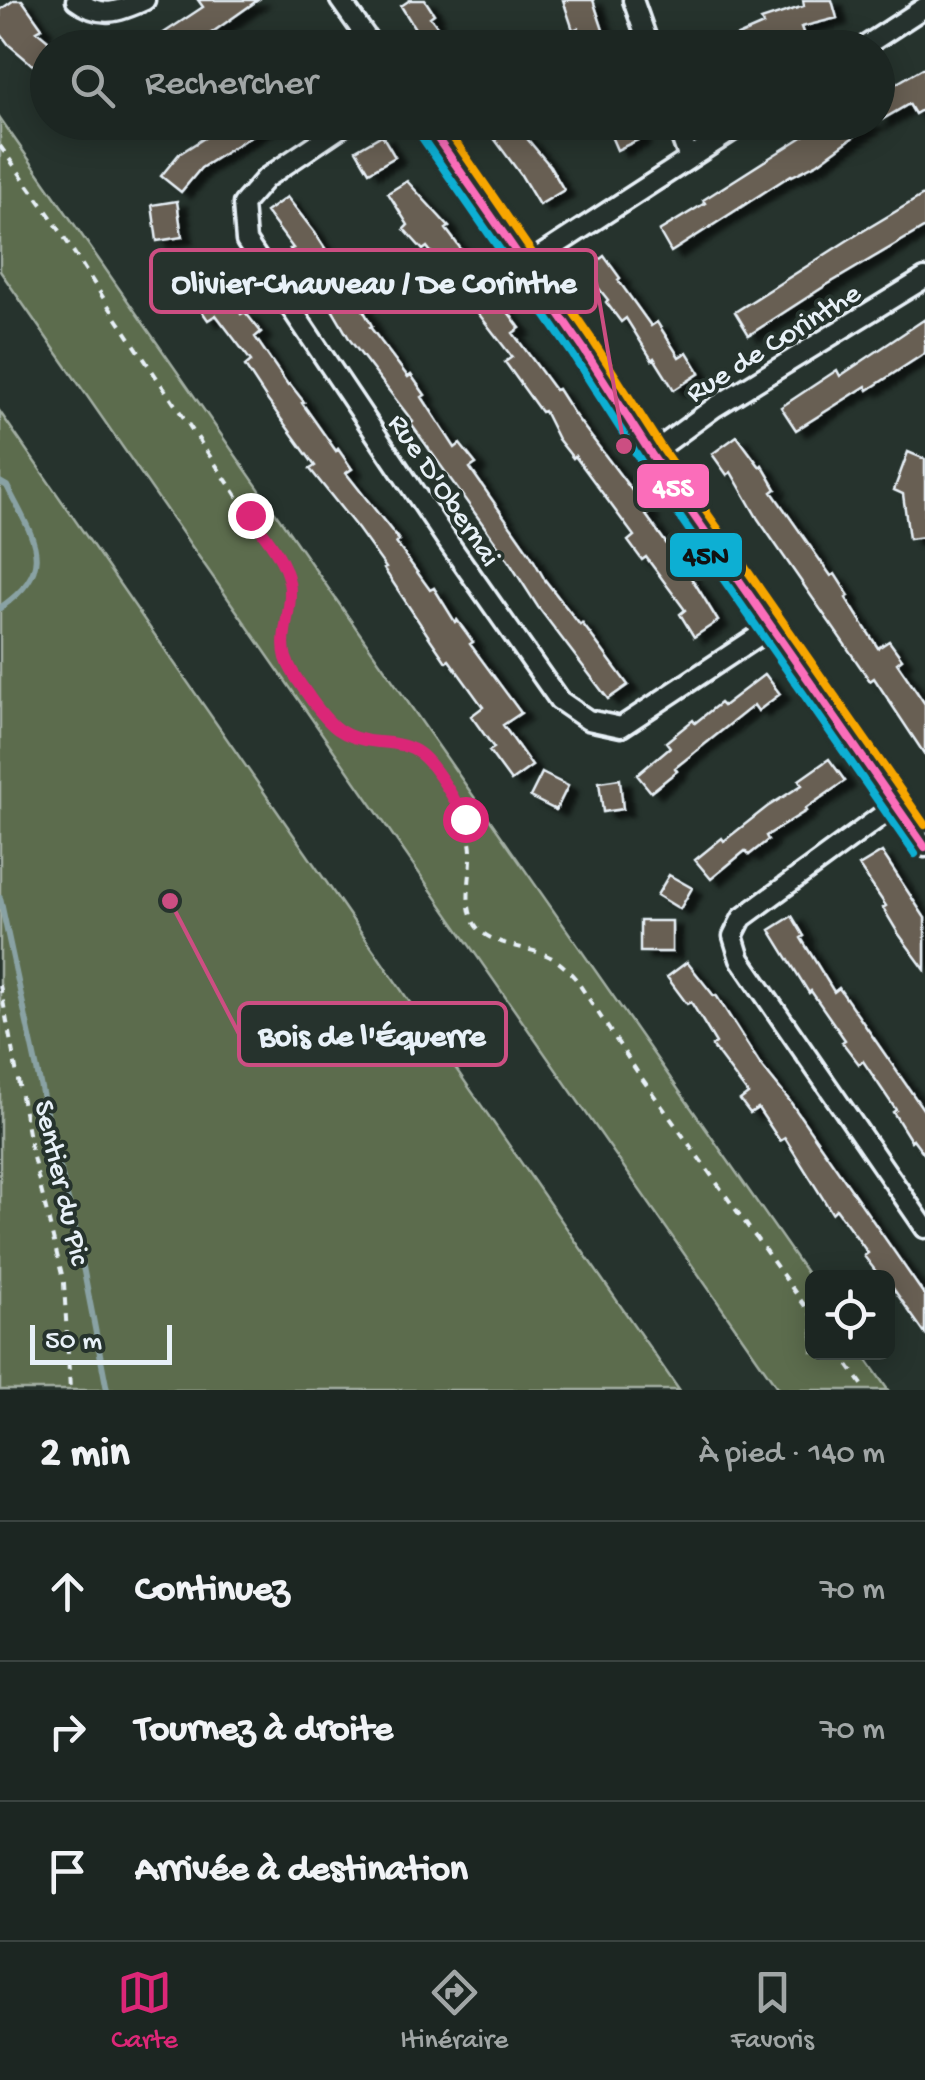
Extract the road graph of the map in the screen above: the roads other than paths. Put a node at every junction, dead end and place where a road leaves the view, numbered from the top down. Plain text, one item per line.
1 (76, 0) edge
2 (145, 0) edge
3 (340, 0) edge
4 (633, 0) edge
5 (925, 7) edge
6 (361, 30) edge
7 (644, 30) edge
8 (890, 30) edge
9 (322, 140) edge
10 (439, 140) edge
11 (682, 140) edge
12 (719, 140) edge
13 (689, 160) junction
14 (526, 264) junction
15 (925, 278) edge
16 (652, 454) junction
17 (772, 626) junction
18 (896, 804) junction
19 (925, 847) edge
20 (925, 1228) edge

1 - 2 street
3 - 6 street
4 - 7 street
5 - 8 street
9 - 17 street, Rue D'Obernai
10 - 14 street
11 - 13 street
12 - 13 street
13 - 14 street
14 - 16 street
15 - 16 street, Rue de Corinthe
16 - 17 street
17 - 18 street
18 - 19 street
18 - 20 street

